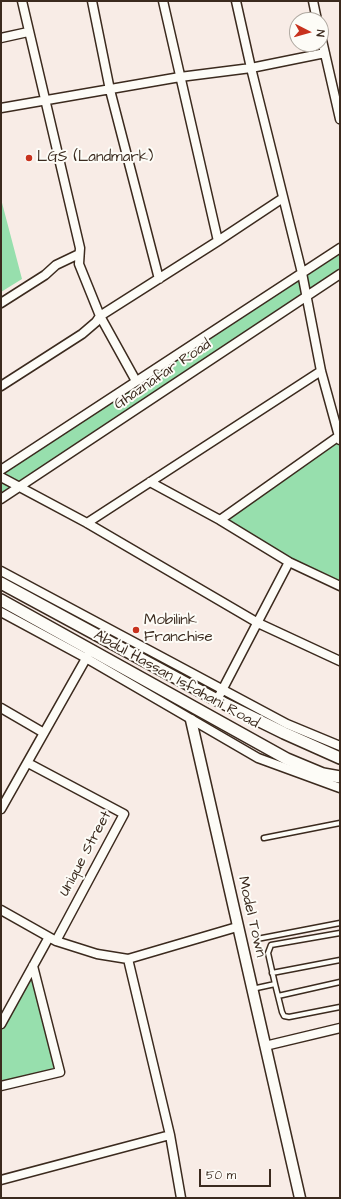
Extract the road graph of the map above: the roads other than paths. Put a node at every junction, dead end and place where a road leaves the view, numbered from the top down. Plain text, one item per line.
1 (22, 1) edge
2 (92, 1) edge
3 (163, 1) edge
4 (236, 1) edge
5 (313, 1) edge
6 (315, 12) edge
7 (28, 32) junction
8 (1, 38) edge
9 (325, 53) joint
10 (251, 68) junction
11 (180, 77) junction
12 (110, 90) junction
13 (46, 100) junction
14 (1, 108) edge
15 (340, 119) edge
16 (283, 198) junction
17 (218, 241) junction
18 (340, 248) edge
19 (79, 254) junction
20 (302, 273) junction
21 (340, 274) edge
22 (159, 279) junction
23 (306, 297) junction
24 (1, 303) edge
25 (100, 316) junction
26 (322, 371) junction
27 (136, 381) junction
28 (1, 386) edge
29 (340, 438) edge
30 (1, 470) edge
31 (1, 476) edge
32 (150, 482) junction
33 (19, 487) junction
34 (1, 499) edge
35 (220, 520) junction
36 (87, 523) junction
37 (289, 562) junction
38 (1, 571) edge
39 (1, 583) edge
40 (340, 586) edge
41 (1, 600) edge
42 (1, 612) edge
43 (258, 623) junction
44 (88, 654) junction
45 (340, 661) edge
46 (223, 689) junction
47 (218, 700) junction
48 (1, 708) edge
49 (190, 720) junction
50 (44, 733) junction
51 (340, 746) edge
52 (340, 758) edge
53 (28, 763) junction
54 (340, 777) edge
55 (340, 788) edge
56 (4, 797) edge
57 (1, 809) edge
58 (340, 823) edge
59 (264, 838) dead end
60 (1, 910) edge
61 (340, 923) edge
62 (237, 927) junction
63 (340, 933) edge
64 (52, 939) junction
65 (257, 939) dead end
66 (128, 959) junction
67 (340, 960) edge
68 (33, 966) junction
69 (272, 973) junction
70 (340, 982) edge
71 (275, 984) junction
72 (252, 989) junction
73 (278, 996) junction
74 (340, 1007) edge
75 (1, 1024) edge
76 (340, 1028) edge
77 (265, 1046) junction
78 (1, 1086) edge
79 (170, 1135) junction
80 (1, 1180) edge
81 (181, 1198) edge
82 (300, 1198) edge

1 - 7 street
2 - 12 street
3 - 11 street
4 - 10 street
5 - 6 street
7 - 8 street
7 - 13 street
9 - 10 street
9 - 15 street
10 - 11 street
10 - 16 street
11 - 12 street
11 - 17 street
12 - 13 street
12 - 22 street
13 - 14 street
13 - 19 street
16 - 17 street
16 - 20 street
17 - 22 street
18 - 20 street, Ghaznafar Road
19 - 24 street
19 - 25 street
20 - 23 street
20 - 27 street, Ghaznafar Road
21 - 23 street, Ghaznafar Road
22 - 25 street
23 - 26 street
23 - 33 street, Ghaznafar Road
25 - 27 street
25 - 28 street
26 - 29 street
26 - 32 street
27 - 30 street, Ghaznafar Road
29 - 35 street
31 - 33 street
32 - 35 street
32 - 36 street
33 - 34 street, Ghaznafar Road
33 - 36 street
35 - 37 street
36 - 43 street
37 - 40 street
37 - 43 street
38 - 46 street
39 - 47 main road, Abdul Hassan Isfahani Road
41 - 44 main road, Abdul Hassan Isfahani Road
42 - 44 street
43 - 45 street
43 - 46 street
44 - 49 street
44 - 50 street
44 - 54 main road, Abdul Hassan Isfahani Road
46 - 47 street
46 - 51 street
47 - 52 main road, Abdul Hassan Isfahani Road
48 - 50 street
49 - 55 street
49 - 62 street, Model Town
50 - 53 street
53 - 56 street
53 - 64 street, Unique Street
56 - 57 street
58 - 59 lane
60 - 64 street
61 - 65 lane
62 - 66 street
62 - 72 street, Model Town
63 - 69 lane
64 - 66 street
64 - 68 street
66 - 79 street
67 - 69 lane
68 - 75 street
68 - 78 street
69 - 71 lane
70 - 73 lane
71 - 72 lane
71 - 73 lane
72 - 77 street, Model Town
73 - 74 lane
76 - 77 street
77 - 82 street, Model Town
79 - 80 street
79 - 81 street

